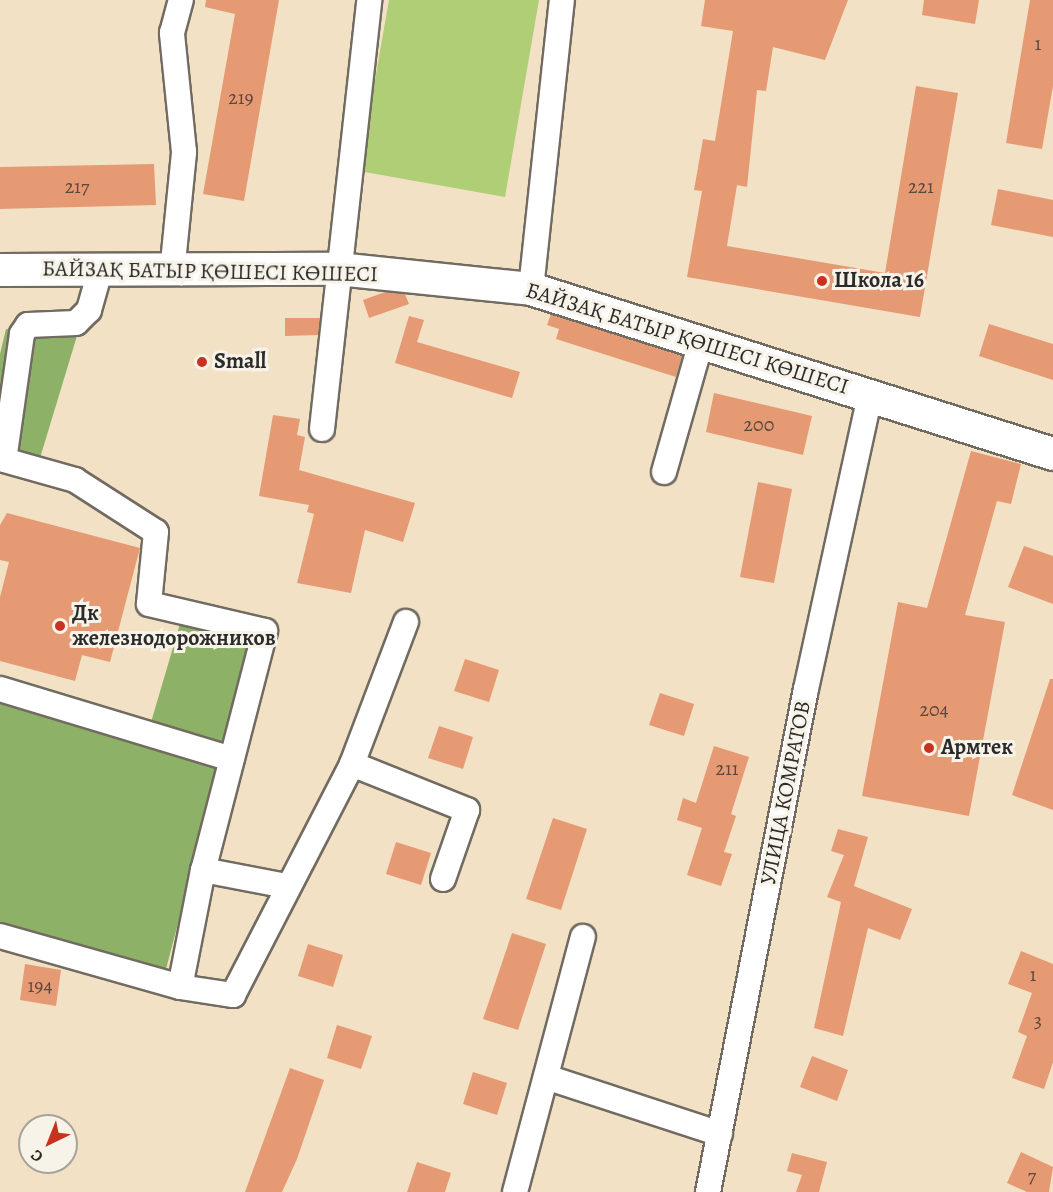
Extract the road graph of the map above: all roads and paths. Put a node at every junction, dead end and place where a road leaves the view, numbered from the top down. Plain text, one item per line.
1 (181, 0) edge
2 (369, 0) edge
3 (562, 0) edge
4 (338, 269) junction
5 (0, 270) edge
6 (100, 272) junction
7 (172, 273) junction
8 (531, 289) junction
9 (701, 342) junction
10 (870, 395) junction
11 (322, 429) dead end
12 (1053, 454) edge
13 (2, 459) edge
14 (664, 472) dead end
15 (406, 622) dead end
16 (0, 689) edge
17 (232, 759) junction
18 (352, 764) junction
19 (202, 870) junction
20 (443, 879) dead end
21 (286, 886) junction
22 (0, 936) edge
23 (583, 937) dead end
24 (180, 987) junction
25 (546, 1077) junction
26 (720, 1134) junction
27 (515, 1192) edge
28 (708, 1192) edge

1 - 7 street
2 - 4 street
3 - 8 street
4 - 7 main road, БАЙЗАҚ БАТЫР ҚӨШЕСІ КӨШЕСІ
4 - 8 main road, БАЙЗАҚ БАТЫР ҚӨШЕСІ КӨШЕСІ
4 - 11 street
5 - 6 main road, БАЙЗАҚ БАТЫР ҚӨШЕСІ КӨШЕСІ
6 - 7 main road, БАЙЗАҚ БАТЫР ҚӨШЕСІ КӨШЕСІ
6 - 13 street
8 - 9 main road, БАЙЗАҚ БАТЫР ҚӨШЕСІ КӨШЕСІ
9 - 10 main road, БАЙЗАҚ БАТЫР ҚӨШЕСІ КӨШЕСІ
9 - 14 street
10 - 12 main road, БАЙЗАҚ БАТЫР ҚӨШЕСІ КӨШЕСІ
10 - 26 street, УЛИЦА КОМРАТОВ
13 - 17 street
15 - 18 street
16 - 17 street
17 - 19 street
18 - 20 street
18 - 21 street
19 - 21 street
19 - 24 street
21 - 24 street
22 - 24 street
23 - 25 street
25 - 26 street
25 - 27 street
26 - 28 street, УЛИЦА КОМРАТОВ

